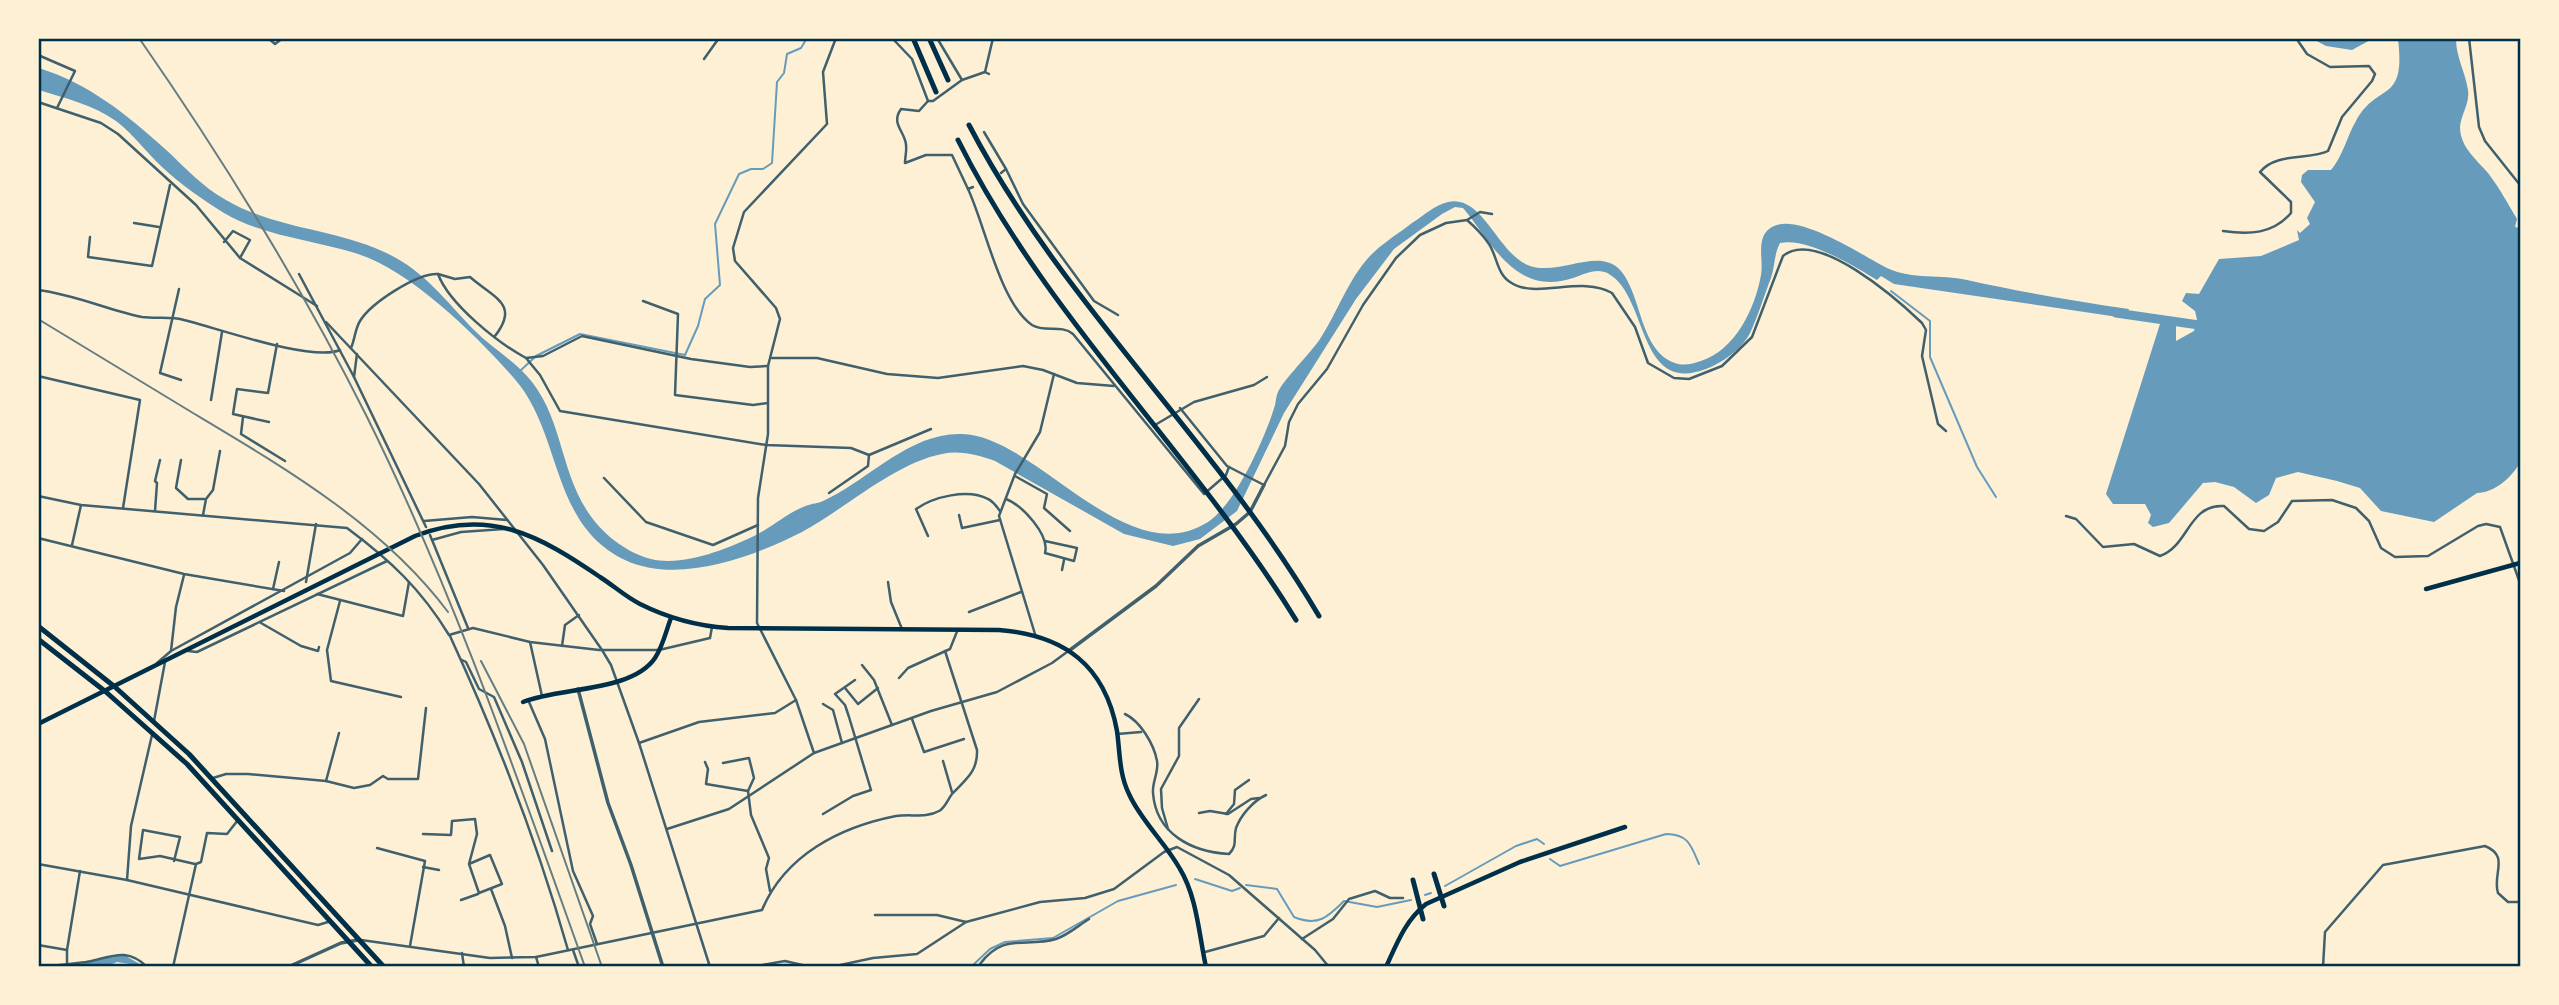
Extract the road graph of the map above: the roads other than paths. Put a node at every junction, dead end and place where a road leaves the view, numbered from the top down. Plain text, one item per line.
1 (268, 38) edge
2 (283, 38) edge
3 (719, 38) edge
4 (836, 38) edge
5 (892, 38) edge
6 (913, 38) edge
7 (929, 38) edge
8 (937, 38) edge
9 (993, 38) edge
10 (2296, 38) edge
11 (2469, 39) edge
12 (38, 55) edge
13 (704, 59) dead end
14 (985, 72) junction
15 (989, 75) dead end
16 (948, 80) dead end
17 (962, 80) junction
18 (936, 92) dead end
19 (928, 101) junction
20 (38, 103) edge
21 (58, 106) junction
22 (969, 125) dead end
23 (984, 132) dead end
24 (958, 140) dead end
25 (1006, 169) junction
26 (1002, 173) dead end
27 (170, 184) junction
28 (2521, 185) edge
29 (973, 187) dead end
30 (968, 189) junction
31 (1492, 214) dead end
32 (1468, 219) junction
33 (134, 223) dead end
34 (159, 227) junction
35 (2223, 231) dead end
36 (90, 237) dead end
37 (224, 242) junction
38 (240, 258) junction
39 (299, 274) dead end
40 (438, 274) junction
41 (179, 289) dead end
42 (38, 290) edge
43 (643, 301) dead end
44 (317, 306) junction
45 (1118, 315) dead end
46 (172, 320) junction
47 (326, 322) junction
48 (222, 332) junction
49 (495, 336) junction
50 (277, 344) junction
51 (351, 348) junction
52 (340, 350) junction
53 (357, 354) junction
54 (677, 354) junction
55 (772, 358) junction
56 (527, 361) junction
57 (768, 366) junction
58 (1054, 374) junction
59 (38, 376) edge
60 (354, 377) junction
61 (1267, 377) dead end
62 (181, 380) dead end
63 (1114, 386) junction
64 (211, 400) dead end
65 (768, 403) junction
66 (1180, 408) junction
67 (243, 417) junction
68 (269, 422) dead end
69 (931, 429) dead end
70 (1150, 429) junction
71 (1946, 431) dead end
72 (766, 445) junction
73 (220, 451) dead end
74 (869, 455) junction
75 (160, 460) dead end
76 (181, 460) dead end
77 (285, 461) dead end
78 (1229, 467) junction
79 (1015, 475) junction
80 (604, 478) dead end
81 (1264, 485) junction
82 (829, 493) dead end
83 (38, 496) edge
84 (206, 499) junction
85 (1006, 499) junction
86 (81, 505) junction
87 (123, 508) junction
88 (155, 510) junction
89 (1000, 511) junction
90 (203, 515) junction
91 (960, 515) dead end
92 (2066, 516) dead end
93 (1000, 520) junction
94 (424, 521) junction
95 (508, 521) junction
96 (316, 524) junction
97 (426, 527) dead end
98 (758, 527) junction
99 (507, 528) junction
100 (515, 530) junction
101 (1070, 531) dead end
102 (430, 535) dead end
103 (928, 536) dead end
104 (38, 538) edge
105 (362, 539) junction
106 (432, 540) junction
107 (1045, 541) junction
108 (72, 545) junction
109 (1065, 559) junction
110 (387, 561) junction
111 (279, 562) dead end
112 (2521, 563) edge
113 (2514, 565) junction
114 (1062, 570) dead end
115 (184, 575) junction
116 (305, 581) junction
117 (409, 581) junction
118 (888, 582) dead end
119 (2521, 583) edge
120 (273, 589) junction
121 (2426, 589) dead end
122 (284, 591) junction
123 (1022, 592) junction
124 (317, 594) junction
125 (340, 601) junction
126 (969, 612) dead end
127 (579, 615) junction
128 (1320, 616) dead end
129 (671, 618) junction
130 (1297, 621) dead end
131 (261, 623) junction
132 (38, 626) edge
133 (713, 627) junction
134 (468, 628) junction
135 (760, 628) junction
136 (902, 629) junction
137 (957, 629) junction
138 (1035, 634) junction
139 (449, 635) junction
140 (38, 639) edge
141 (530, 642) junction
142 (562, 646) junction
143 (319, 648) dead end
144 (602, 650) junction
145 (659, 650) junction
146 (1070, 650) junction
147 (171, 651) junction
148 (183, 651) junction
149 (945, 651) junction
150 (166, 660) junction
151 (461, 660) junction
152 (862, 665) dead end
153 (152, 667) junction
154 (899, 678) dead end
155 (855, 680) dead end
156 (617, 681) junction
157 (115, 687) junction
158 (845, 688) junction
159 (878, 688) junction
160 (578, 689) junction
161 (106, 692) junction
162 (542, 696) junction
163 (401, 697) dead end
164 (1199, 699) dead end
165 (796, 700) junction
166 (526, 701) joint
167 (961, 701) junction
168 (824, 704) dead end
169 (426, 708) dead end
170 (1125, 714) dead end
171 (912, 718) junction
172 (154, 721) junction
173 (38, 724) edge
174 (892, 725) junction
175 (152, 732) junction
176 (1141, 732) junction
177 (339, 733) dead end
178 (1117, 734) junction
179 (857, 737) junction
180 (964, 739) dead end
181 (639, 743) junction
182 (842, 743) junction
183 (814, 753) junction
184 (943, 761) dead end
185 (705, 762) dead end
186 (723, 763) dead end
187 (213, 778) junction
188 (1249, 780) dead end
189 (326, 781) junction
190 (749, 793) junction
191 (953, 793) junction
192 (1266, 796) dead end
193 (1259, 798) junction
194 (1199, 813) dead end
195 (823, 814) dead end
196 (1226, 814) junction
197 (239, 818) junction
198 (1625, 827) dead end
199 (667, 829) junction
200 (1168, 829) junction
201 (423, 834) dead end
202 (1180, 841) junction
203 (377, 848) dead end
204 (1177, 848) junction
205 (1168, 849) junction
206 (552, 851) dead end
207 (174, 861) junction
208 (38, 864) edge
209 (196, 864) junction
210 (468, 864) junction
211 (423, 867) junction
212 (439, 870) dead end
213 (80, 871) junction
214 (1434, 874) dead end
215 (127, 880) junction
216 (1413, 880) dead end
217 (491, 889) junction
218 (771, 891) junction
219 (479, 893) junction
220 (190, 894) junction
221 (1403, 898) dead end
222 (461, 900) dead end
223 (2521, 902) edge
224 (1444, 906) dead end
225 (875, 915) dead end
226 (1279, 918) junction
227 (331, 919) junction
228 (1089, 919) dead end
229 (1423, 919) dead end
230 (966, 922) junction
231 (697, 924) junction
232 (653, 933) junction
233 (1303, 939) junction
234 (361, 940) junction
235 (349, 941) junction
236 (597, 944) junction
237 (38, 945) edge
238 (410, 946) junction
239 (573, 949) junction
240 (67, 950) junction
241 (568, 950) junction
242 (462, 953) junction
243 (1203, 953) junction
244 (536, 957) junction
245 (512, 958) junction
246 (306, 959) junction
247 (68, 964) junction
248 (84, 964) edge
249 (41, 967) edge
250 (112, 967) edge
251 (130, 967) edge
252 (147, 967) edge
253 (173, 967) edge
254 (288, 967) edge
255 (305, 967) edge
256 (372, 967) edge
257 (384, 967) edge
258 (464, 967) edge
259 (539, 967) edge
260 (579, 967) edge
261 (663, 967) edge
262 (710, 967) edge
263 (751, 967) edge
264 (811, 967) edge
265 (831, 967) edge
266 (984, 967) edge
267 (1206, 967) edge
268 (1329, 967) edge
269 (1386, 967) edge
270 (2323, 967) edge

1 - 2 street
3 - 13 street
4 - 55 street
5 - 19 street
6 - 18 highway
7 - 16 highway
8 - 17 street
9 - 14 street
10 - 35 street
11 - 28 street
12 - 21 street
14 - 15 street
14 - 17 street
17 - 19 street
19 - 30 street
20 - 21 street
21 - 27 street
22 - 128 highway
23 - 25 street
24 - 130 highway
25 - 26 street
25 - 45 street
27 - 34 street
27 - 37 street
29 - 30 street
30 - 63 street
31 - 32 street
32 - 71 street
32 - 81 street
33 - 34 street
34 - 36 street
37 - 38 street
37 - 38 street
38 - 44 street
39 - 44 street
40 - 49 street
40 - 49 street
40 - 51 street
41 - 46 street
42 - 46 street
43 - 54 street
44 - 47 street
46 - 48 street
46 - 62 street
47 - 51 street
47 - 52 street
48 - 50 street
48 - 64 street
49 - 56 street
50 - 52 street
50 - 67 street
51 - 53 street
52 - 60 street
53 - 60 street
53 - 95 street
54 - 56 street
54 - 57 street
54 - 65 street
55 - 57 street
55 - 58 street
56 - 72 street
57 - 65 street
58 - 63 street
58 - 79 street
59 - 87 street
60 - 94 street
61 - 66 street
63 - 70 street
65 - 72 street
66 - 70 street
66 - 78 street
67 - 68 street
67 - 77 street
69 - 74 street
70 - 78 street
72 - 74 street
72 - 98 street
73 - 84 street
74 - 82 street
75 - 88 street
76 - 84 street
78 - 81 street
79 - 85 street
79 - 101 street
80 - 98 street
81 - 146 street
83 - 86 street
84 - 90 street
85 - 89 street
85 - 107 street
86 - 87 street
86 - 108 street
87 - 88 street
88 - 90 street
89 - 93 street
89 - 103 street
90 - 96 street
91 - 93 street
92 - 113 street
93 - 123 street
94 - 95 street
94 - 97 street
95 - 100 street
96 - 105 street
96 - 116 street
98 - 135 street
99 - 100 main road
99 - 106 street
99 - 148 main road
100 - 127 street
100 - 129 main road
102 - 106 street
104 - 108 street
105 - 110 street
105 - 116 street
106 - 134 street
107 - 109 street
107 - 109 street
108 - 115 street
109 - 114 street
110 - 117 street
110 - 124 street
111 - 120 street
112 - 113 main road
113 - 119 street
113 - 121 main road
115 - 120 street
115 - 147 street
116 - 122 street
117 - 125 street
117 - 139 street
118 - 136 street
120 - 122 street
122 - 147 street
123 - 126 street
123 - 138 street
124 - 125 street
124 - 131 street
125 - 163 street
127 - 142 street
127 - 144 street
129 - 133 main road
129 - 145 main road
131 - 143 street
131 - 148 street
132 - 157 highway
133 - 135 main road
133 - 145 street
134 - 139 street
134 - 141 street
135 - 136 main road
135 - 165 street
136 - 137 main road
137 - 138 main road
137 - 149 street
138 - 146 main road
139 - 151 street
140 - 161 highway
141 - 142 street
141 - 162 street
142 - 144 street
144 - 145 street
144 - 156 street
145 - 156 main road
146 - 167 street
146 - 178 main road
147 - 153 street
148 - 150 main road
149 - 154 street
149 - 167 street
150 - 153 main road
150 - 172 street
151 - 206 street
151 - 241 street
152 - 159 street
153 - 157 main road
155 - 158 street
156 - 160 main road
156 - 181 street
157 - 161 main road
157 - 172 highway
158 - 159 street
158 - 179 street
159 - 174 street
160 - 162 main road
160 - 232 street
161 - 173 main road
161 - 175 highway
162 - 166 main road
164 - 200 street
165 - 181 street
165 - 183 street
166 - 236 street
167 - 171 street
167 - 191 street
168 - 182 street
169 - 189 street
170 - 176 street
171 - 174 street
171 - 180 street
172 - 187 highway
174 - 179 street
175 - 197 highway
175 - 215 street
176 - 178 street
176 - 200 street
177 - 189 street
178 - 205 main road
179 - 182 street
179 - 195 street
181 - 199 street
182 - 183 street
183 - 190 street
184 - 191 street
185 - 190 street
186 - 190 street
187 - 189 street
187 - 234 highway
188 - 196 street
190 - 199 street
190 - 218 street
191 - 218 street
192 - 193 street
193 - 196 street
193 - 202 street
194 - 196 street
197 - 209 street
197 - 227 highway
198 - 269 main road
199 - 231 street
200 - 202 street
201 - 210 street
202 - 204 street
203 - 211 street
204 - 205 street
204 - 226 street
205 - 230 street
205 - 243 main road
207 - 207 street
207 - 209 street
208 - 213 street
209 - 220 street
210 - 217 street
210 - 219 street
211 - 212 street
211 - 238 street
213 - 215 street
213 - 240 street
214 - 224 highway
215 - 220 street
216 - 229 highway
217 - 219 street
217 - 245 street
218 - 231 street
219 - 222 street
220 - 227 street
220 - 253 street
221 - 233 street
223 - 270 street
225 - 230 street
226 - 233 street
226 - 243 street
227 - 235 highway
228 - 266 street
230 - 265 street
231 - 232 street
231 - 262 street
232 - 236 street
232 - 261 street
233 - 268 street
234 - 235 street
234 - 238 street
234 - 257 highway
235 - 246 street
235 - 256 highway
236 - 239 street
237 - 240 street
238 - 242 street
239 - 241 street
239 - 260 street
240 - 247 street
241 - 244 street
242 - 245 street
242 - 258 street
243 - 267 main road
244 - 245 street
244 - 259 street
246 - 254 street
246 - 255 street
247 - 248 street
247 - 249 street
248 - 252 street
250 - 251 street
263 - 264 street

